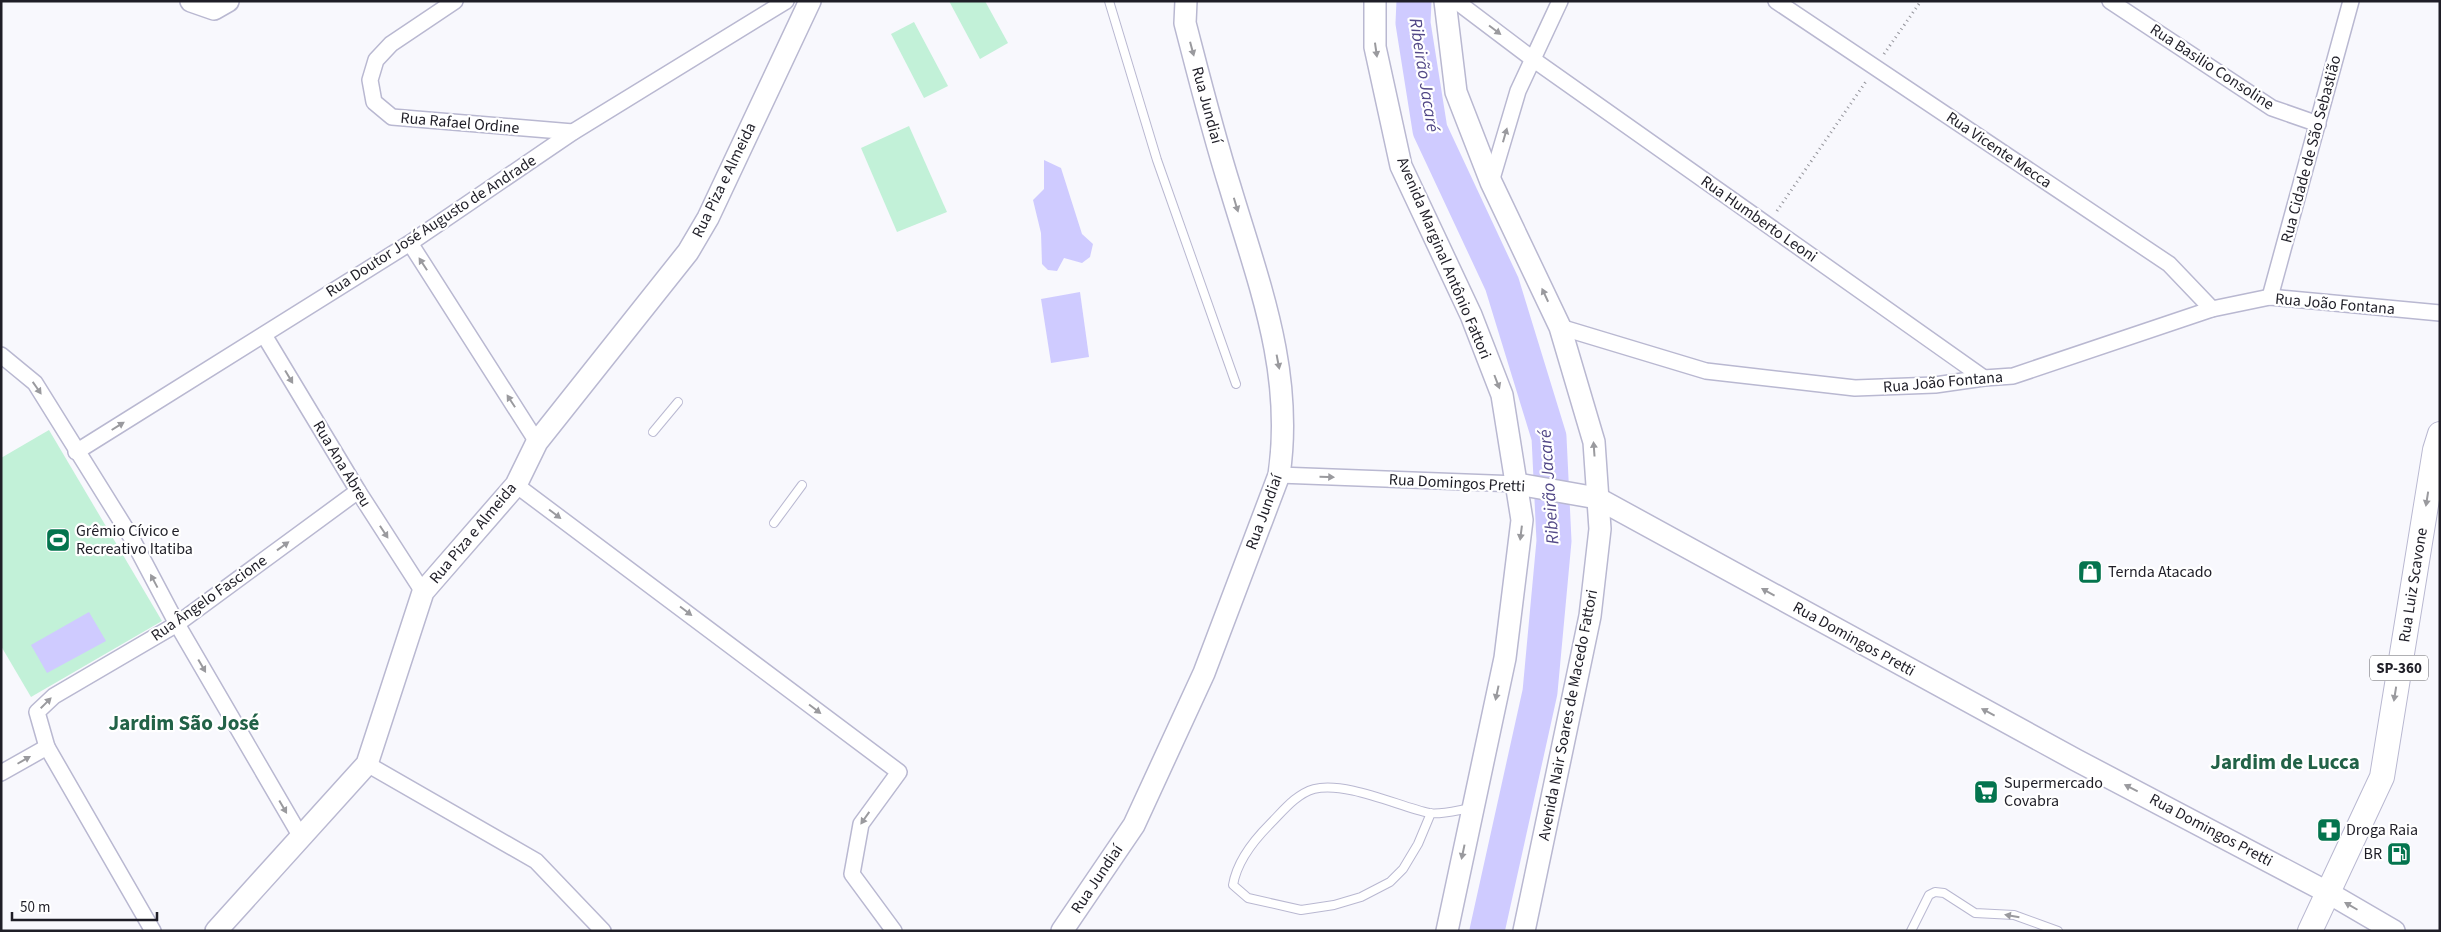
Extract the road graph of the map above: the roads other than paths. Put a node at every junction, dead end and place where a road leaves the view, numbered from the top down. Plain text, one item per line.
1 (191, 1) edge
2 (455, 1) edge
3 (786, 1) edge
4 (810, 1) edge
5 (1109, 1) edge
6 (1186, 1) edge
7 (1375, 1) edge
8 (1445, 1) edge
9 (1456, 1) edge
10 (1560, 1) edge
11 (1776, 1) edge
12 (2110, 1) edge
13 (2351, 1) edge
14 (221, 5) edge
15 (1534, 60) junction
16 (2318, 124) junction
17 (573, 132) junction
18 (1491, 182) junction
19 (410, 243) junction
20 (2270, 297) junction
21 (2212, 309) junction
22 (2440, 313) edge
23 (1560, 327) junction
24 (264, 335) junction
25 (1, 355) edge
26 (1984, 378) junction
27 (1236, 384) dead end
28 (678, 402) dead end
29 (654, 432) dead end
30 (2440, 434) edge
31 (537, 442) junction
32 (76, 452) junction
33 (1279, 475) junction
34 (516, 485) junction
35 (802, 485) dead end
36 (1524, 486) junction
37 (358, 492) junction
38 (1592, 497) junction
39 (774, 523) dead end
40 (423, 592) junction
41 (178, 624) junction
42 (47, 747) junction
43 (368, 764) junction
44 (1, 773) edge
45 (1473, 808) junction
46 (1431, 813) junction
47 (300, 837) junction
48 (2327, 892) junction
49 (153, 931) edge
50 (216, 931) edge
51 (603, 931) edge
52 (894, 931) edge
53 (1062, 931) edge
54 (1447, 931) edge
55 (1524, 931) edge
56 (1911, 931) edge
57 (2058, 931) edge
58 (2310, 931) edge
59 (2394, 931) edge

1 - 14 main road
2 - 17 street, Rua Rafael Ordine
3 - 17 street, Rua Doutor José Augusto de Andrade
4 - 31 main road, Rua Piza e Almeida
5 - 27 lane
6 -> 33 main road, Rua Jundiaí
7 -> 36 main road, Avenida Marginal Antônio Fattori
8 - 18 main road, Avenida Nair Soares de Macedo Fattori
9 -> 15 street, Rua Humberto Leoni
10 - 15 street
11 - 21 street, Rua Vicente Mecca
12 - 16 street, Rua Basilio Consoline
13 - 16 street, Rua Cidade de São Sebastião
18 -> 15 street
15 - 26 street, Rua Humberto Leoni
16 - 20 street, Rua Cidade de São Sebastião
17 - 19 street, Rua Doutor José Augusto de Andrade
23 -> 18 main road, Avenida Nair Soares de Macedo Fattori
19 - 24 street, Rua Doutor José Augusto de Andrade
31 -> 19 street
20 - 21 street, Rua João Fontana
20 - 22 street, Rua João Fontana
21 - 26 street, Rua João Fontana
23 - 26 street, Rua João Fontana
38 -> 23 main road, Avenida Nair Soares de Macedo Fattori
32 -> 24 street, Rua Doutor José Augusto de Andrade
24 -> 37 street, Rua Ana Abreu
25 -> 32 street
28 - 29 lane
30 -> 48 main road, Rua Luiz Scavone / SP-360
31 - 34 main road, Rua Piza e Almeida
41 -> 32 street
33 -> 36 street, Rua Domingos Pretti
33 - 53 main road, Rua Jundiaí
34 - 40 main road, Rua Piza e Almeida
34 -> 52 street
35 - 39 lane
36 - 38 main road, Rua Domingos Pretti
36 -> 45 main road, Avenida Marginal Antônio Fattori
37 -> 40 street, Rua Ana Abreu
41 -> 37 street, Rua Ângelo Fascione
48 -> 38 main road, Rua Domingos Pretti
38 - 55 main road, Avenida Nair Soares de Macedo Fattori
40 - 43 main road, Rua Piza e Almeida
42 -> 41 street, Rua Ângelo Fascione
41 -> 47 street
44 -> 42 street
42 - 49 street
43 - 47 main road, Rua Piza e Almeida
43 - 51 street
45 - 46 lane
45 -> 54 main road, Avenida Marginal Antônio Fattori
46 - 46 lane
47 - 50 main road, Rua Piza e Almeida
48 - 58 main road, Rua Luiz Scavone / SP-360
59 -> 48 main road, Rua Domingos Pretti
57 -> 56 lane

